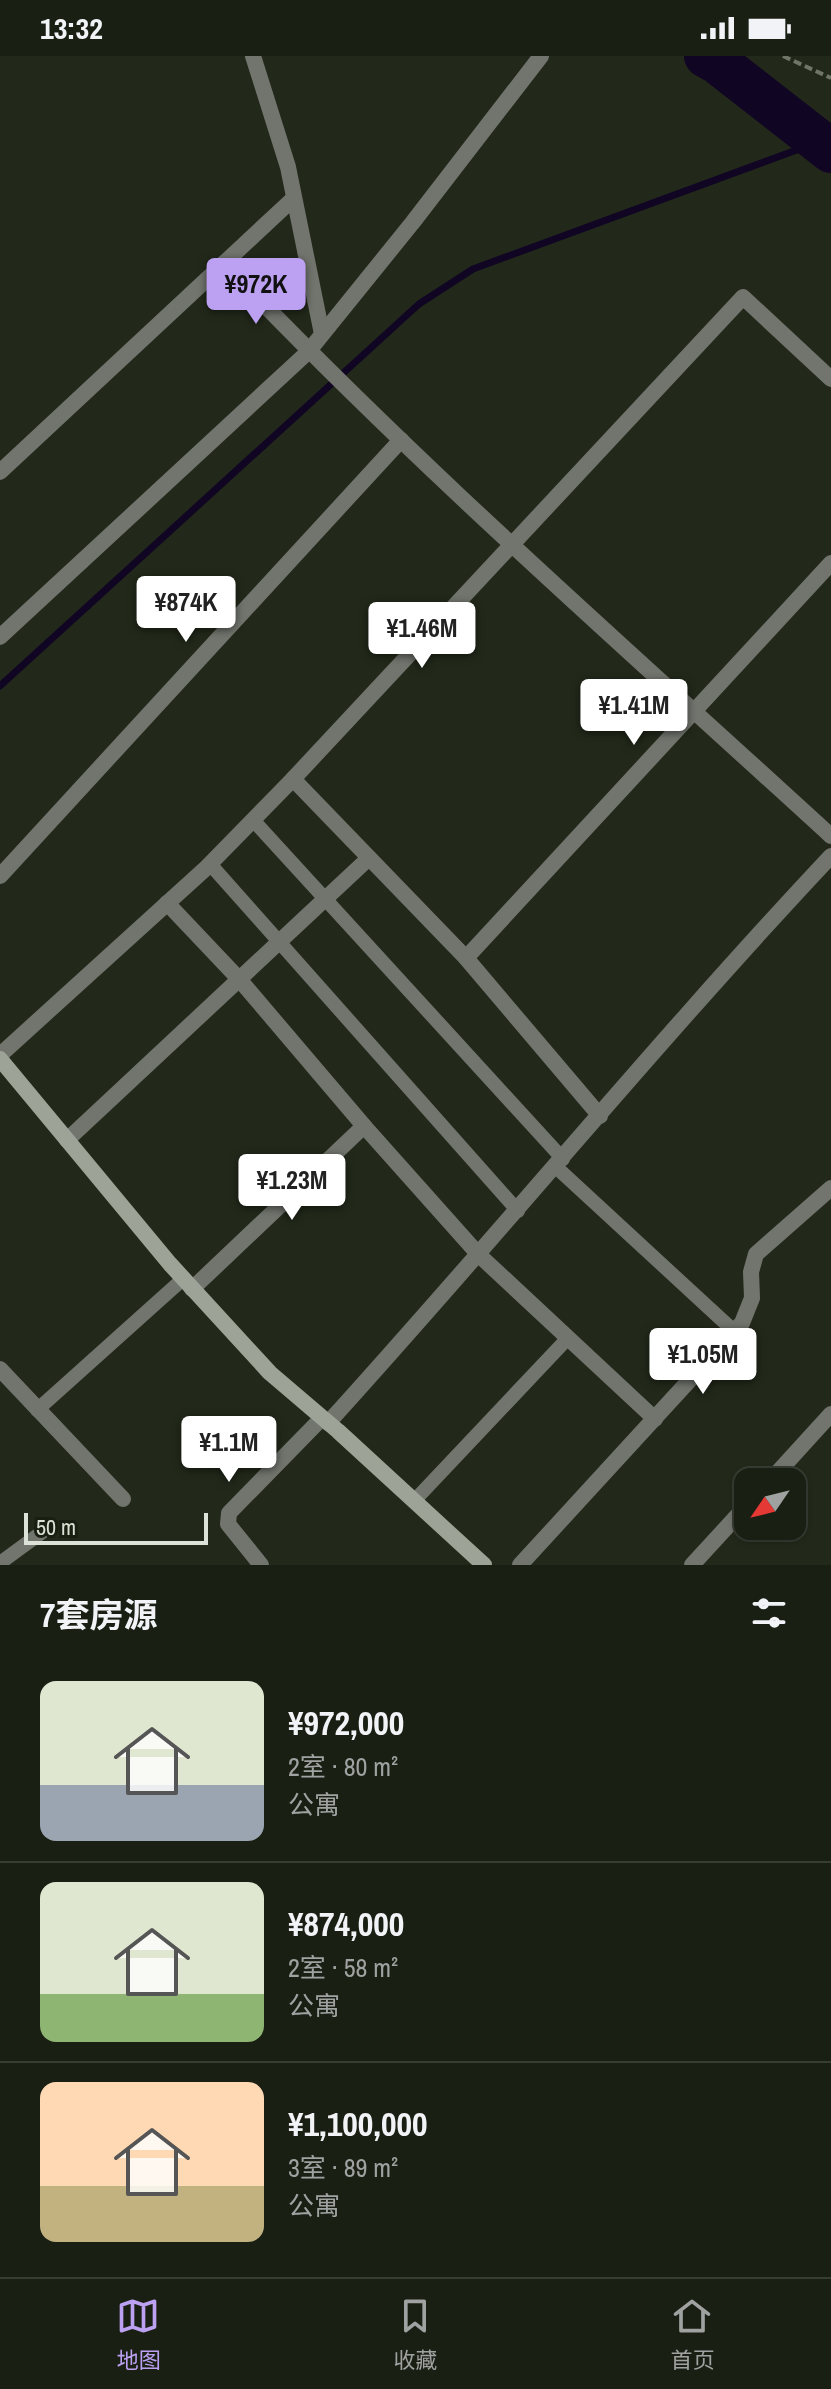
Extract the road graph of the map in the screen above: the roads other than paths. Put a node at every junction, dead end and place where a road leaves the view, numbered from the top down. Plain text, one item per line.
1 (253, 56) edge
2 (541, 56) edge
3 (294, 198) junction
4 (224, 263) junction
5 (322, 334) junction
6 (312, 356) junction
7 (831, 379) edge
8 (401, 440) junction
9 (0, 472) edge
10 (513, 543) junction
11 (831, 563) edge
12 (0, 637) edge
13 (694, 711) junction
14 (293, 779) junction
15 (253, 820) junction
16 (831, 836) edge
17 (831, 856) edge
18 (369, 858) junction
19 (210, 864) junction
20 (0, 876) edge
21 (325, 899) junction
22 (167, 903) junction
23 (279, 942) junction
24 (466, 958) junction
25 (239, 979) junction
26 (0, 1057) edge
27 (600, 1116) junction
28 (364, 1126) junction
29 (67, 1140) junction
30 (559, 1163) junction
31 (831, 1188) edge
32 (518, 1211) junction
33 (479, 1255) junction
34 (188, 1284) junction
35 (735, 1332) junction
36 (568, 1338) junction
37 (0, 1369) edge
38 (37, 1410) junction
39 (831, 1414) edge
40 (655, 1419) junction
41 (325, 1420) junction
42 (782, 1468) edge
43 (123, 1499) dead end
44 (414, 1501) junction
45 (734, 1519) edge
46 (45, 1530) dead end
47 (0, 1563) edge
48 (261, 1565) edge
49 (484, 1565) edge
50 (520, 1565) edge
51 (692, 1565) edge

1 - 3 street
2 - 5 street
3 - 4 street
3 - 5 street
4 - 6 street
4 - 9 street
5 - 6 street
6 - 8 street
6 - 12 street
7 - 10 street
8 - 10 street
8 - 20 street
10 - 13 street
10 - 14 street
11 - 13 street
13 - 16 street
13 - 24 street
14 - 15 street
14 - 18 street
15 - 19 street
15 - 21 lane
17 - 27 street
18 - 21 street
18 - 24 street
19 - 22 street
19 - 23 lane
21 - 23 street
21 - 30 lane
22 - 25 street
22 - 26 street
23 - 25 street
23 - 32 lane
24 - 27 street
25 - 28 street
25 - 29 street
26 - 29 street
27 - 30 street
28 - 33 street
28 - 34 street
29 - 34 street
30 - 32 street
30 - 35 lane
31 - 35 street
32 - 33 street
33 - 36 street
33 - 41 street
34 - 38 lane
34 - 41 street
35 - 40 street
36 - 40 street
36 - 44 lane
37 - 38 street
38 - 43 street
39 - 42 street
40 - 50 street
41 - 44 street
41 - 48 street
44 - 49 street
45 - 51 street
46 - 47 lane

